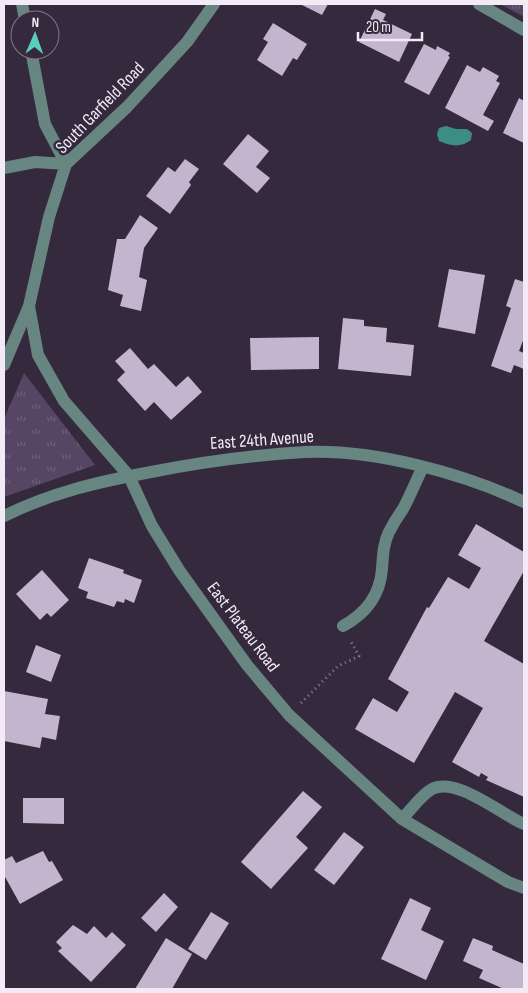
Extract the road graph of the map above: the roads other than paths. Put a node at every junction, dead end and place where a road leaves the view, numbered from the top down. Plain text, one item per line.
1 (214, 4) edge
2 (479, 4) edge
3 (524, 30) edge
4 (33, 60) edge
5 (66, 164) junction
6 (4, 168) edge
7 (29, 306) junction
8 (4, 366) edge
9 (423, 467) junction
10 (129, 476) junction
11 (524, 502) edge
12 (4, 516) edge
13 (343, 626) road end
14 (402, 819) junction
15 (524, 824) edge
16 (524, 888) edge

1 - 5 street, South Garfield Road
2 - 3 street
4 - 5 street
5 - 6 street
5 - 7 street, South Garfield Road
7 - 8 street, South Garfield Road
7 - 10 street, East Plateau Road
9 - 10 street, East 24th Avenue
9 - 11 street, East 24th Avenue
9 - 13 street
10 - 12 street, East 24th Avenue
10 - 14 street, East Plateau Road
14 - 15 street
14 - 16 street, East Plateau Road

